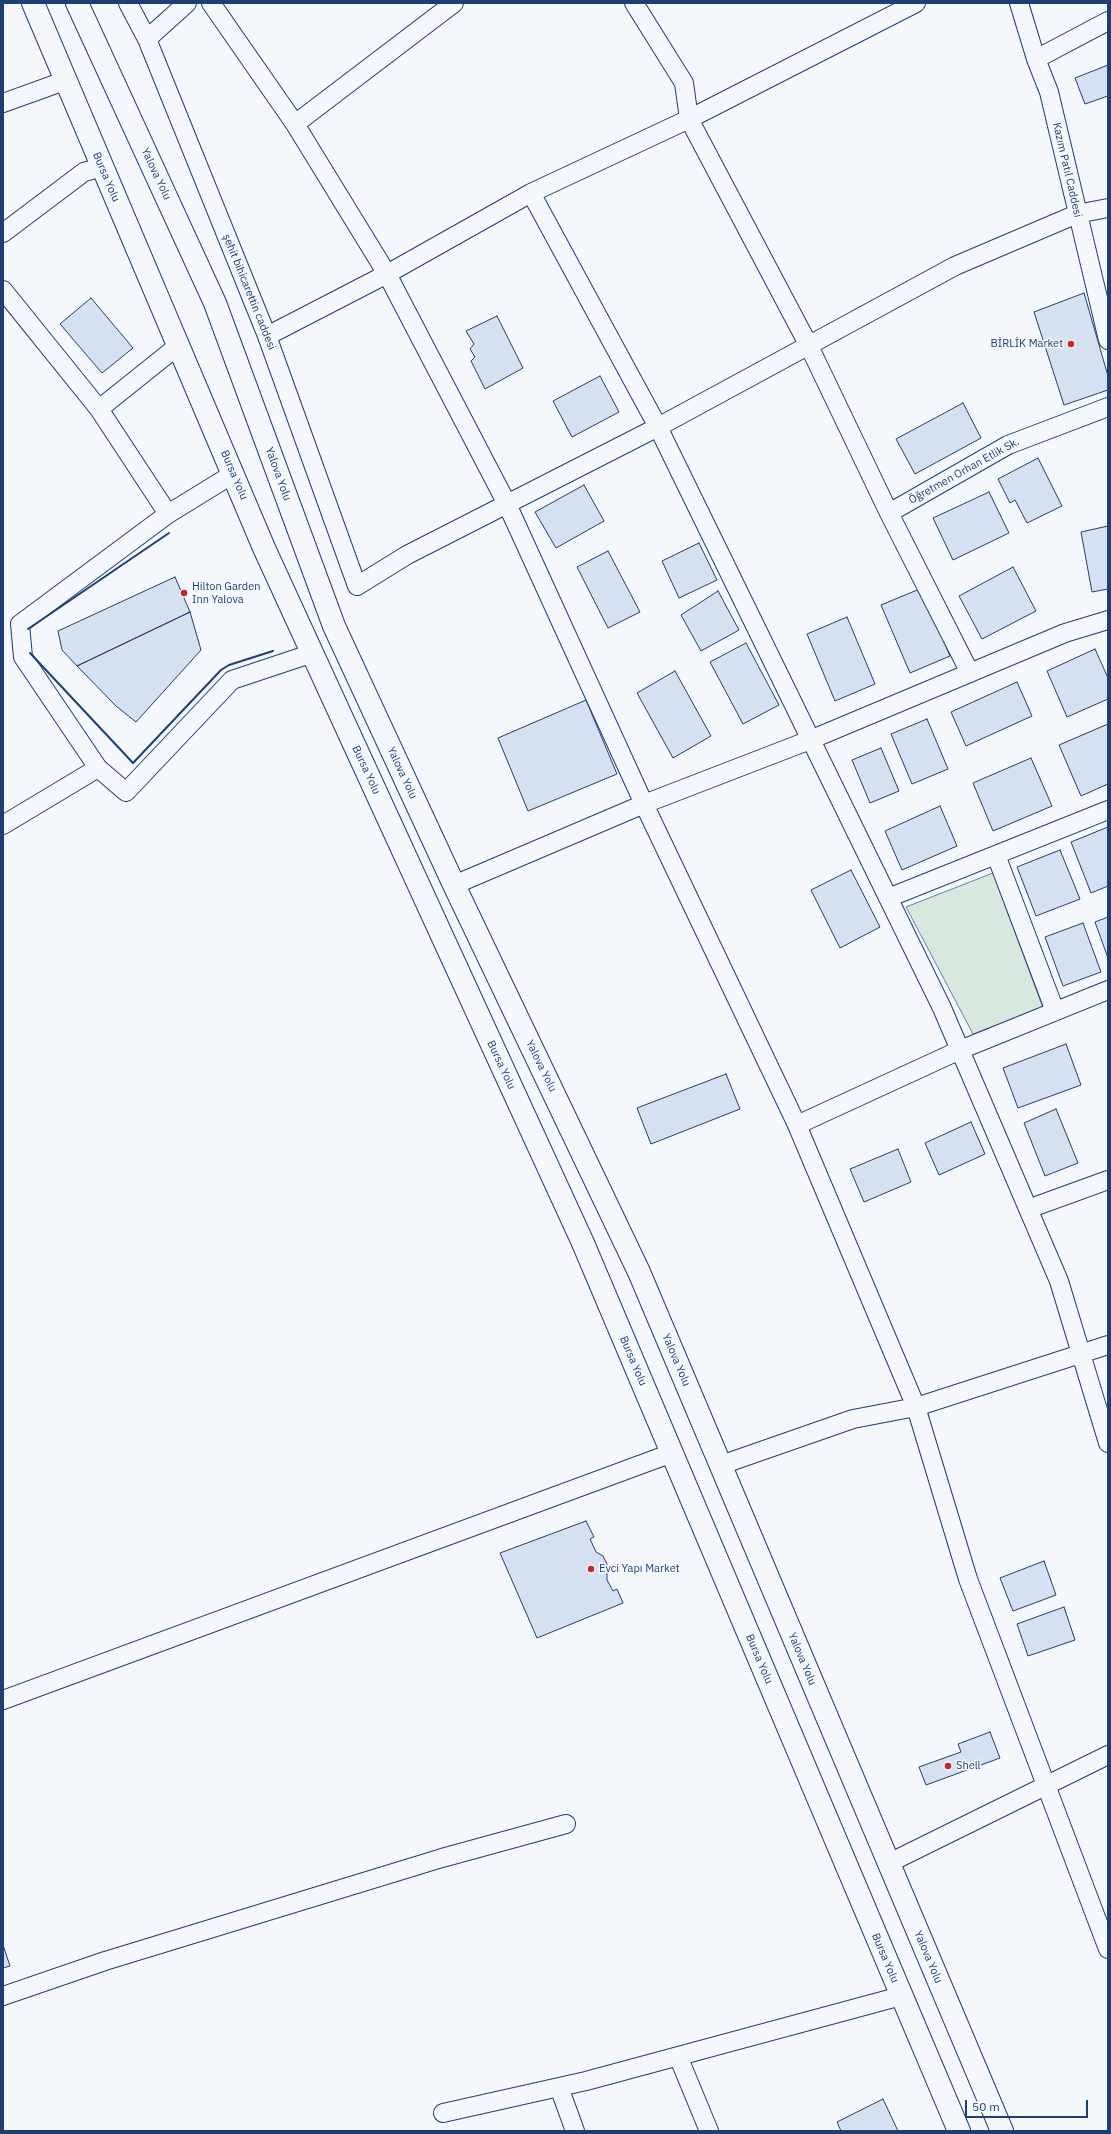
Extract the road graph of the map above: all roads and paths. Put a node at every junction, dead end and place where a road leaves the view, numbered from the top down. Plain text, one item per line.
1 (33, 3) edge
2 (77, 3) edge
3 (128, 3) edge
4 (187, 3) edge
5 (211, 3) edge
6 (454, 3) edge
7 (634, 3) edge
8 (916, 3) edge
9 (1020, 3) edge
10 (1108, 21) edge
11 (147, 39) junction
12 (1036, 59) junction
13 (67, 80) junction
14 (3, 103) edge
15 (689, 119) junction
16 (295, 124) junction
17 (102, 167) junction
18 (531, 193) junction
19 (1108, 208) edge
20 (1077, 214) junction
21 (3, 233) edge
22 (387, 274) junction
23 (3, 290) edge
24 (268, 336) junction
25 (1108, 340) edge
26 (179, 345) junction
27 (809, 346) junction
28 (1108, 406) edge
29 (99, 409) junction
30 (658, 427) junction
31 (233, 474) junction
32 (507, 504) junction
33 (889, 513) junction
34 (168, 514) junction
35 (1108, 620) edge
36 (313, 653) junction
37 (970, 673) junction
38 (810, 740) junction
39 (98, 768) junction
40 (644, 804) junction
41 (1108, 810) edge
42 (3, 825) edge
43 (996, 855) junction
44 (454, 884) junction
45 (888, 898) junction
46 (1108, 990) edge
47 (1055, 1011) junction
48 (960, 1050) junction
49 (797, 1125) junction
50 (1108, 1180) edge
51 (1028, 1209) junction
52 (1108, 1345) edge
53 (1081, 1353) junction
54 (916, 1407) junction
55 (1108, 1443) edge
56 (672, 1453) junction
57 (721, 1465) junction
58 (3, 1700) edge
59 (1108, 1755) edge
60 (1047, 1784) junction
61 (566, 1824) dead end
62 (889, 1863) junction
63 (1108, 1949) edge
64 (3, 1996) edge
65 (901, 1996) junction
66 (678, 2056) junction
67 (559, 2087) junction
68 (443, 2113) dead end
69 (575, 2131) edge
70 (709, 2131) edge
71 (959, 2131) edge
72 (1002, 2131) edge

1 - 13 highway, Bursa Yolu
2 - 44 highway, Yalova Yolu
3 - 11 street, şehit bihicarettin caddesi
4 - 11 street
5 - 16 street
6 - 16 street
7 - 15 street
8 - 15 street
9 - 12 street, Kazım Patıl Caddesi
10 - 12 street
11 - 24 street, şehit bihicarettin caddesi
12 - 20 street, Kazım Patıl Caddesi
13 - 14 street
13 - 17 highway, Bursa Yolu
15 - 18 street
15 - 27 street
16 - 22 street
17 - 21 street
17 - 26 highway, Bursa Yolu
18 - 22 street
18 - 30 street
19 - 20 street
20 - 25 street, Kazım Patıl Caddesi
20 - 27 street
22 - 24 street
22 - 32 street
23 - 29 street
24 - 32 street, şehit bihicarettin caddesi
26 - 29 street
26 - 31 highway, Bursa Yolu
27 - 30 street
27 - 33 street
28 - 33 street, Öğretmen Orhan Etlik Sk.
29 - 34 street
30 - 32 street
30 - 38 street
31 - 34 street
31 - 36 highway, Bursa Yolu
32 - 40 street
33 - 37 street
34 - 39 street
35 - 37 street
36 - 39 street
36 - 56 highway, Bursa Yolu
37 - 38 street
38 - 40 street
38 - 45 street
39 - 42 street
40 - 44 street
40 - 49 street
41 - 43 street
43 - 45 street
43 - 47 street
44 - 57 highway, Yalova Yolu
45 - 48 street
46 - 47 street
47 - 48 street
48 - 49 street
48 - 51 street
49 - 54 street
50 - 51 street
51 - 53 street
52 - 53 street
53 - 54 street
53 - 55 street
54 - 57 street
54 - 60 street
56 - 58 street
56 - 65 highway, Bursa Yolu
57 - 62 highway, Yalova Yolu
59 - 60 street
60 - 62 street
60 - 63 street
61 - 64 street
62 - 72 highway, Yalova Yolu
65 - 66 street
65 - 71 highway, Bursa Yolu
66 - 67 street
66 - 70 street
67 - 68 street
67 - 69 street

